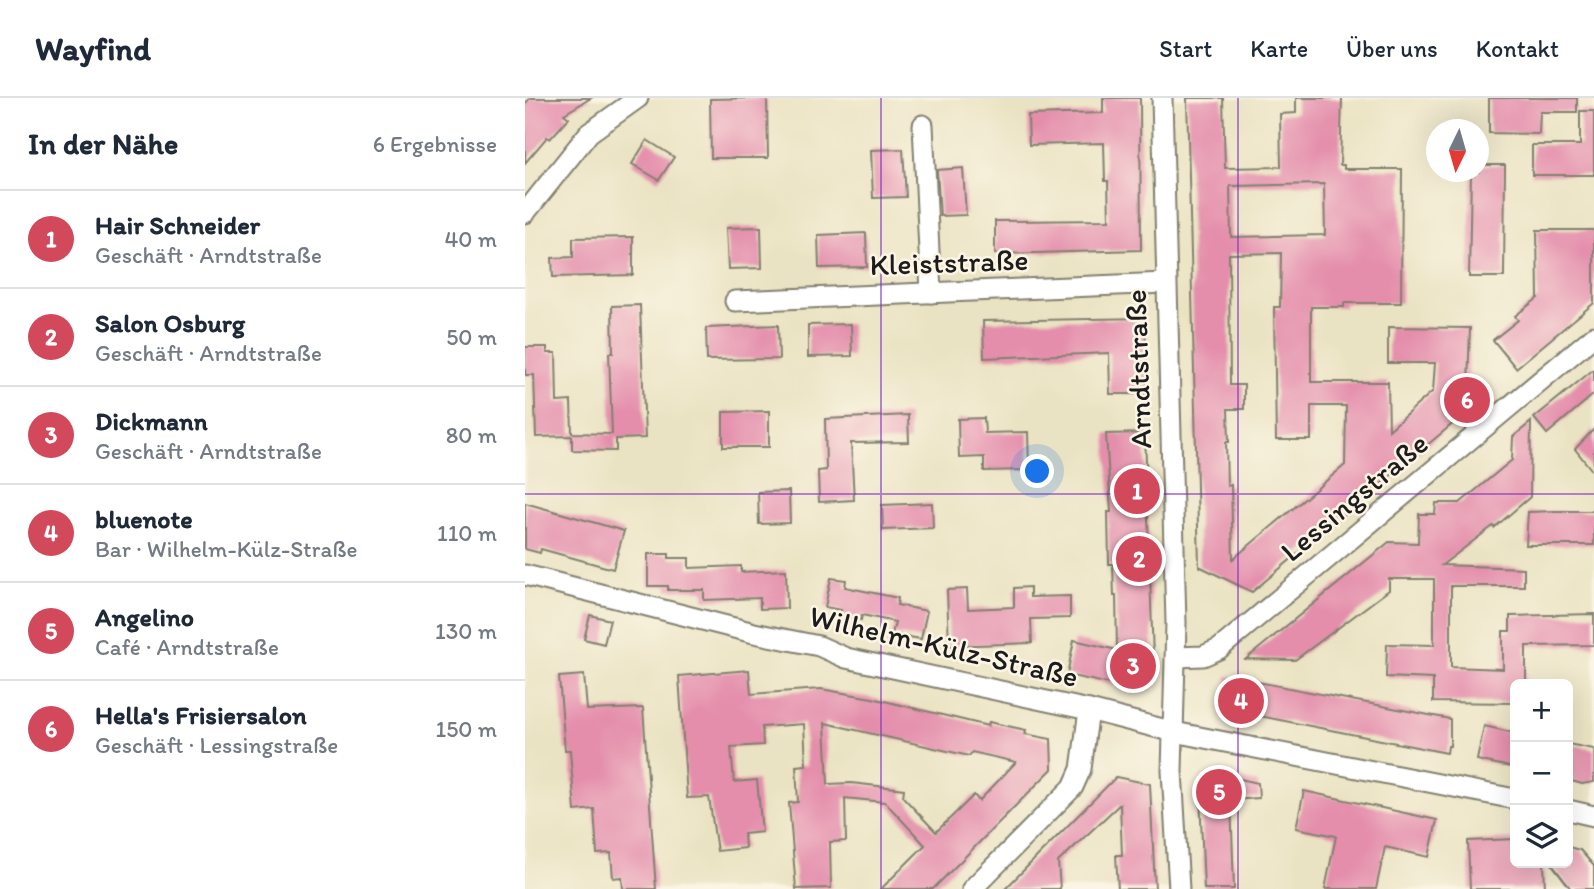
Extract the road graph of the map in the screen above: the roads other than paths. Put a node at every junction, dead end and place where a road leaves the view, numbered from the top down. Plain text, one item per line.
1 (638, 98) edge
2 (1162, 98) edge
3 (923, 125) dead end
4 (525, 212) edge
5 (1165, 283) junction
6 (931, 293) junction
7 (735, 300) dead end
8 (1594, 336) edge
9 (525, 575) edge
10 (1176, 657) junction
11 (1089, 710) junction
12 (1174, 732) junction
13 (1510, 798) edge
14 (1573, 811) edge
15 (1594, 816) edge
16 (972, 889) edge
17 (1179, 889) edge

1 - 4 street
2 - 5 street, Arndtstraße
3 - 6 street
5 - 6 street, Kleiststraße
5 - 10 street, Arndtstraße
6 - 7 street, Kleiststraße
8 - 10 street, Lessingstraße
9 - 11 street, Wilhelm-Külz-Straße
10 - 12 street, Arndtstraße
11 - 12 street, Wilhelm-Külz-Straße
11 - 16 street
12 - 13 street, Wilhelm-Külz-Straße
12 - 17 street, Arndtstraße
14 - 15 street

